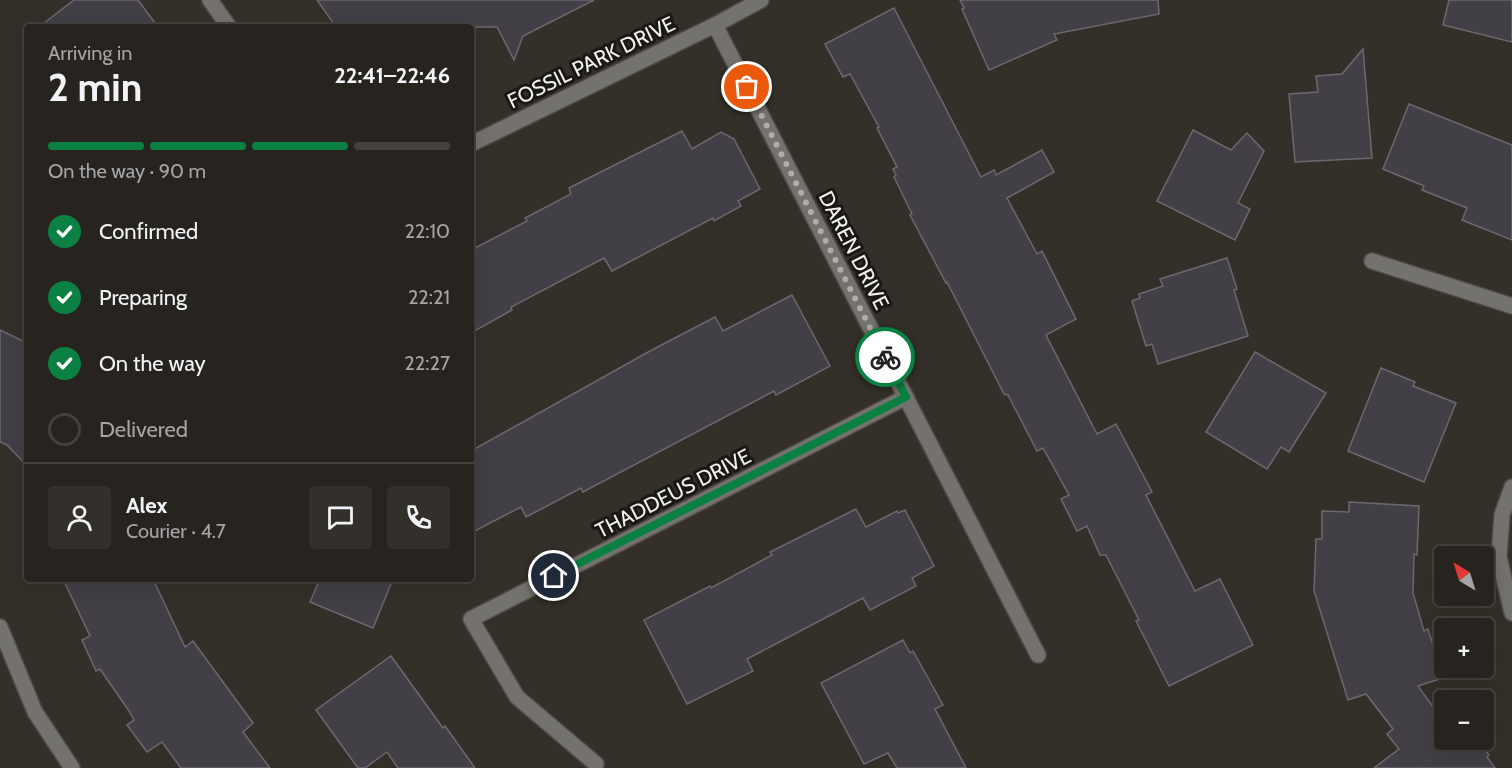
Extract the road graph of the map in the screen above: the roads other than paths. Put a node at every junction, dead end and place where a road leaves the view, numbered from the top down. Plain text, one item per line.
1 (210, 0) edge
2 (762, 0) edge
3 (227, 24) edge
4 (715, 25) junction
5 (474, 143) edge
6 (1372, 261) dead end
7 (1512, 306) edge
8 (906, 397) junction
9 (1512, 487) edge
10 (1512, 613) edge
11 (0, 627) edge
12 (1038, 655) dead end
13 (596, 765) dead end
14 (72, 768) edge

1 - 3 street
2 - 4 street, FOSSIL PARK DRIVE
4 - 5 street, FOSSIL PARK DRIVE
4 - 8 street, DAREN DRIVE
6 - 7 street
8 - 12 street, DAREN DRIVE
8 - 13 street, THADDEUS DRIVE
9 - 10 street
11 - 14 street

